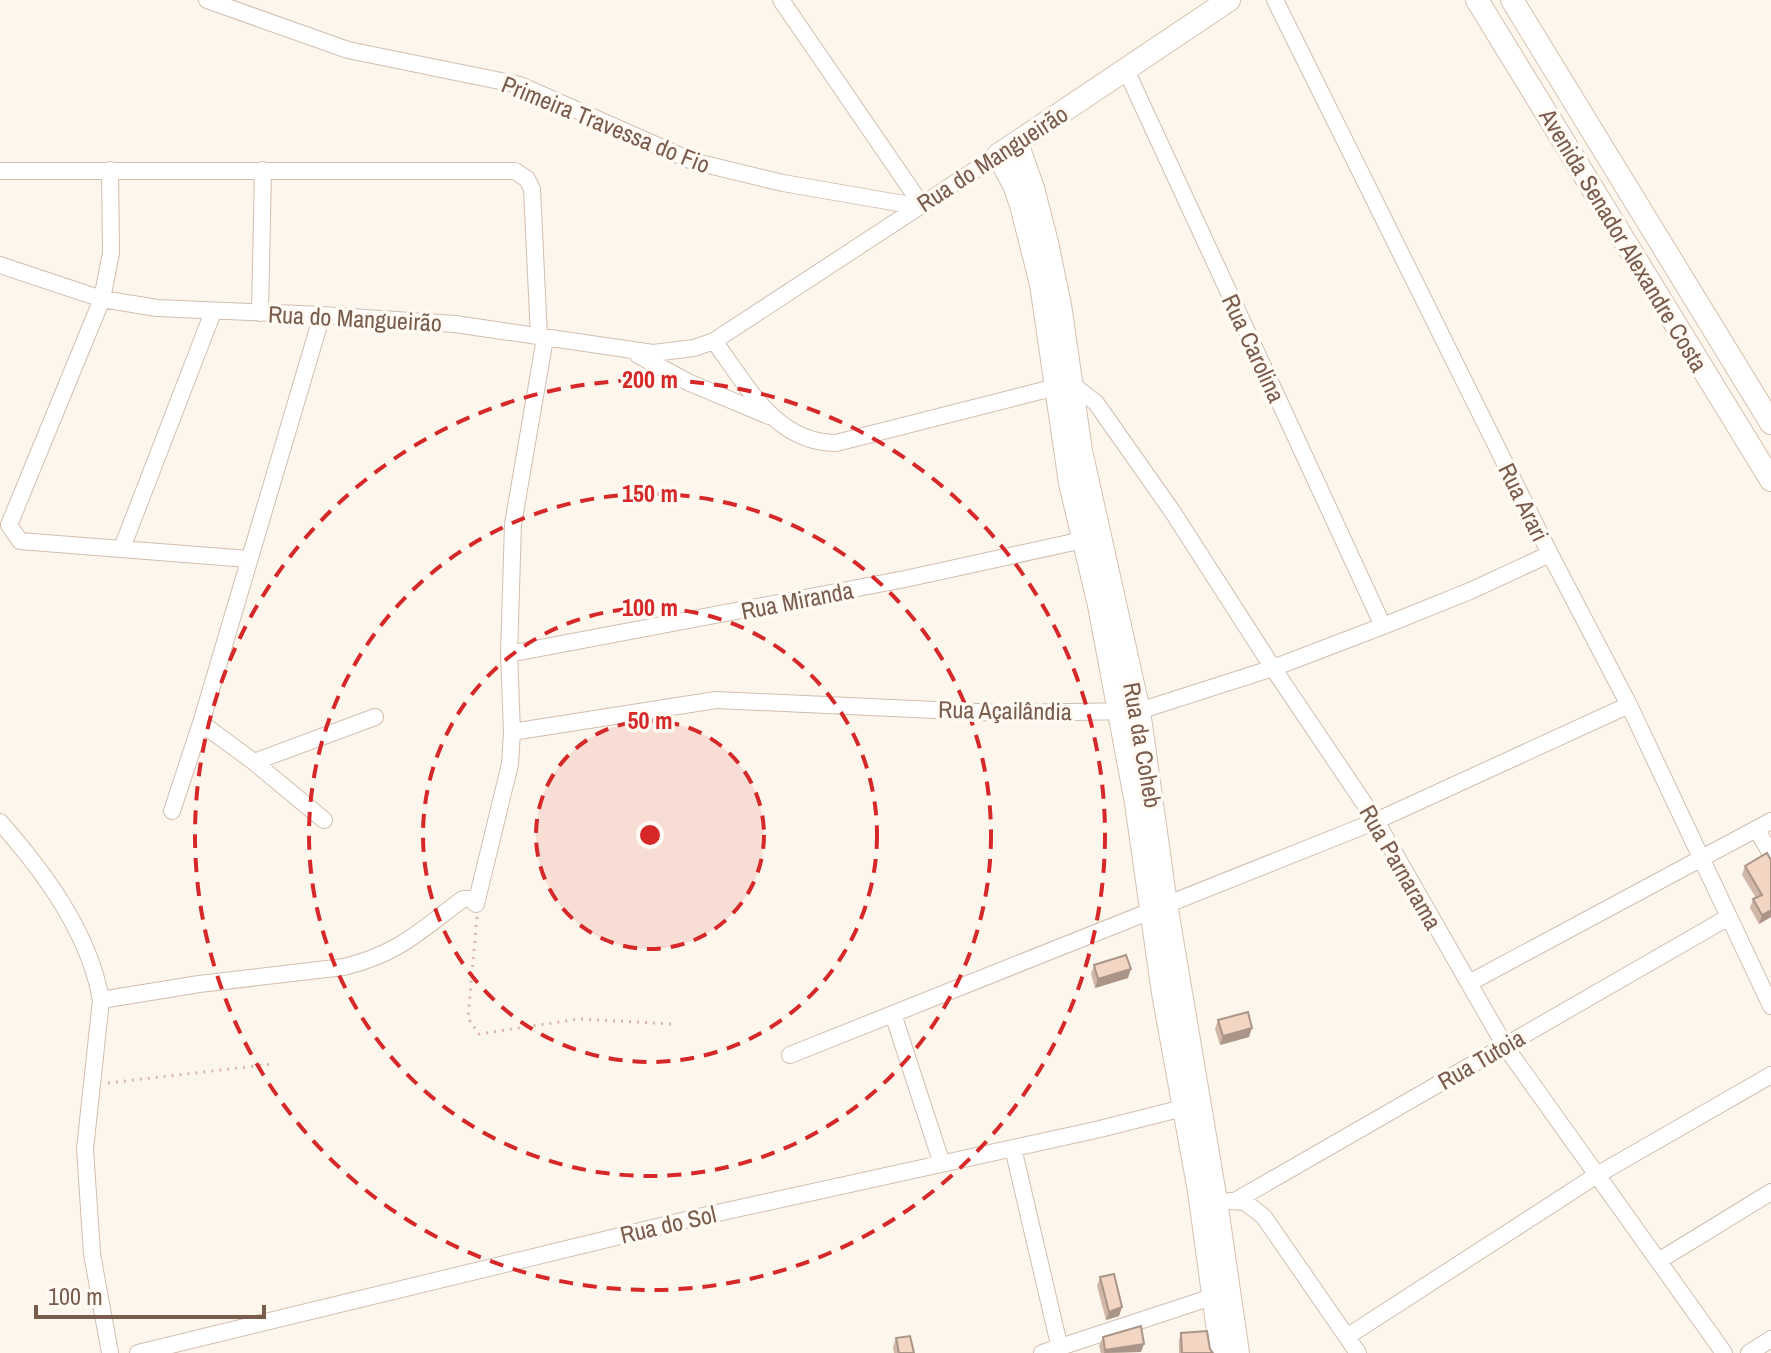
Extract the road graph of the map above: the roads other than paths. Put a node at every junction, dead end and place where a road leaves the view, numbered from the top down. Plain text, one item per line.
1 (207, 0) edge
2 (781, 0) edge
3 (1229, 0) edge
4 (1275, 0) edge
5 (1504, 0) edge
6 (1512, 0) edge
7 (1480, 6) edge
8 (1126, 70) junction
9 (1008, 149) junction
10 (110, 170) junction
11 (263, 170) junction
12 (0, 171) edge
13 (919, 205) junction
14 (0, 265) edge
15 (102, 299) junction
16 (213, 312) junction
17 (260, 313) junction
18 (322, 315) junction
19 (542, 337) junction
20 (714, 341) junction
21 (630, 350) junction
22 (1064, 386) junction
23 (772, 417) junction
24 (1771, 423) edge
25 (1771, 480) edge
26 (1083, 540) junction
27 (122, 548) junction
28 (1550, 554) junction
29 (248, 559) junction
30 (1383, 626) junction
31 (509, 654) junction
32 (1273, 668) junction
33 (1629, 705) junction
34 (1129, 710) junction
35 (375, 717) dead end
36 (201, 723) junction
37 (512, 732) junction
38 (254, 762) junction
39 (172, 811) dead end
40 (324, 820) dead end
41 (1376, 821) junction
42 (0, 822) edge
43 (1764, 826) edge
44 (1771, 854) edge
45 (1701, 859) junction
46 (1158, 908) junction
47 (1727, 918) junction
48 (1469, 983) junction
49 (101, 1000) junction
50 (1771, 1006) edge
51 (893, 1014) junction
52 (1505, 1046) junction
53 (790, 1055) dead end
54 (1771, 1075) edge
55 (1192, 1106) junction
56 (1013, 1148) junction
57 (942, 1164) junction
58 (1597, 1175) junction
59 (1771, 1192) edge
60 (1217, 1200) junction
61 (1660, 1260) junction
62 (1212, 1297) junction
63 (1348, 1336) junction
64 (1771, 1339) edge
65 (1060, 1350) edge
66 (110, 1353) edge
67 (138, 1353) edge
68 (1042, 1353) edge
69 (1221, 1353) edge
70 (1238, 1353) edge
71 (1358, 1353) edge
72 (1724, 1353) edge
73 (1749, 1353) edge

1 - 13 street, Primeira Travessa do Fio
2 - 13 street
3 - 8 street, Rua do Mangueirão
4 - 28 street, Rua Arari
5 - 7 street
6 - 24 street, Avenida Senador Alexandre Costa
7 - 25 street, Avenida Senador Alexandre Costa
8 - 9 street, Rua do Mangueirão
8 - 30 street, Rua Carolina
9 - 13 street, Rua do Mangueirão
9 - 22 street, Rua da Coheb
10 - 11 street
10 - 12 street
10 - 15 street
11 - 17 street
11 - 19 street
13 - 20 street, Rua do Mangueirão
14 - 15 street, Rua do Mangueirão
15 - 16 street, Rua do Mangueirão
15 - 27 street
16 - 17 street, Rua do Mangueirão
16 - 27 street
17 - 18 street, Rua do Mangueirão
18 - 19 street, Rua do Mangueirão
18 - 29 street
19 - 21 street, Rua do Mangueirão
19 - 31 street
20 - 21 street, Rua do Mangueirão
20 - 23 street
21 - 23 street
22 - 23 street
22 - 26 street, Rua da Coheb
22 - 32 street, Rua Parnarama
22 - 34 street, Rua da Coheb
26 - 31 street, Rua Miranda
26 - 34 street, Rua da Coheb
27 - 29 street
28 - 30 street, Rua Açailândia
28 - 33 street, Rua Arari
29 - 36 street
30 - 32 street, Rua Açailândia
31 - 37 street
32 - 34 street, Rua Açailândia
32 - 41 street, Rua Parnarama
33 - 41 street
33 - 45 street, Rua Arari
34 - 37 street, Rua Açailândia
34 - 46 street, Rua da Coheb
35 - 38 street
36 - 38 street
36 - 39 street
37 - 49 street
38 - 40 street
41 - 46 street
41 - 48 street, Rua Parnarama
42 - 49 street
43 - 44 street
43 - 45 street
45 - 47 street, Rua Arari
45 - 48 street
46 - 51 street
46 - 55 street, Rua da Coheb
47 - 50 street, Rua Arari
47 - 52 street, Rua Tutoia
48 - 52 street, Rua Parnarama
49 - 66 street
51 - 53 street
51 - 57 street
52 - 58 street, Rua Parnarama
52 - 60 street, Rua Tutoia
54 - 58 street
55 - 56 street, Rua do Sol
55 - 60 street, Rua da Coheb
56 - 57 street, Rua do Sol
56 - 65 street
57 - 67 street, Rua do Sol
58 - 61 street, Rua Parnarama
58 - 63 street
59 - 61 street
60 - 62 street, Rua da Coheb
60 - 63 street
60 - 70 street, Rua da Coheb
61 - 72 street, Rua Parnarama
62 - 65 street
62 - 69 street, Rua da Coheb
63 - 71 street
64 - 73 street
65 - 68 street

